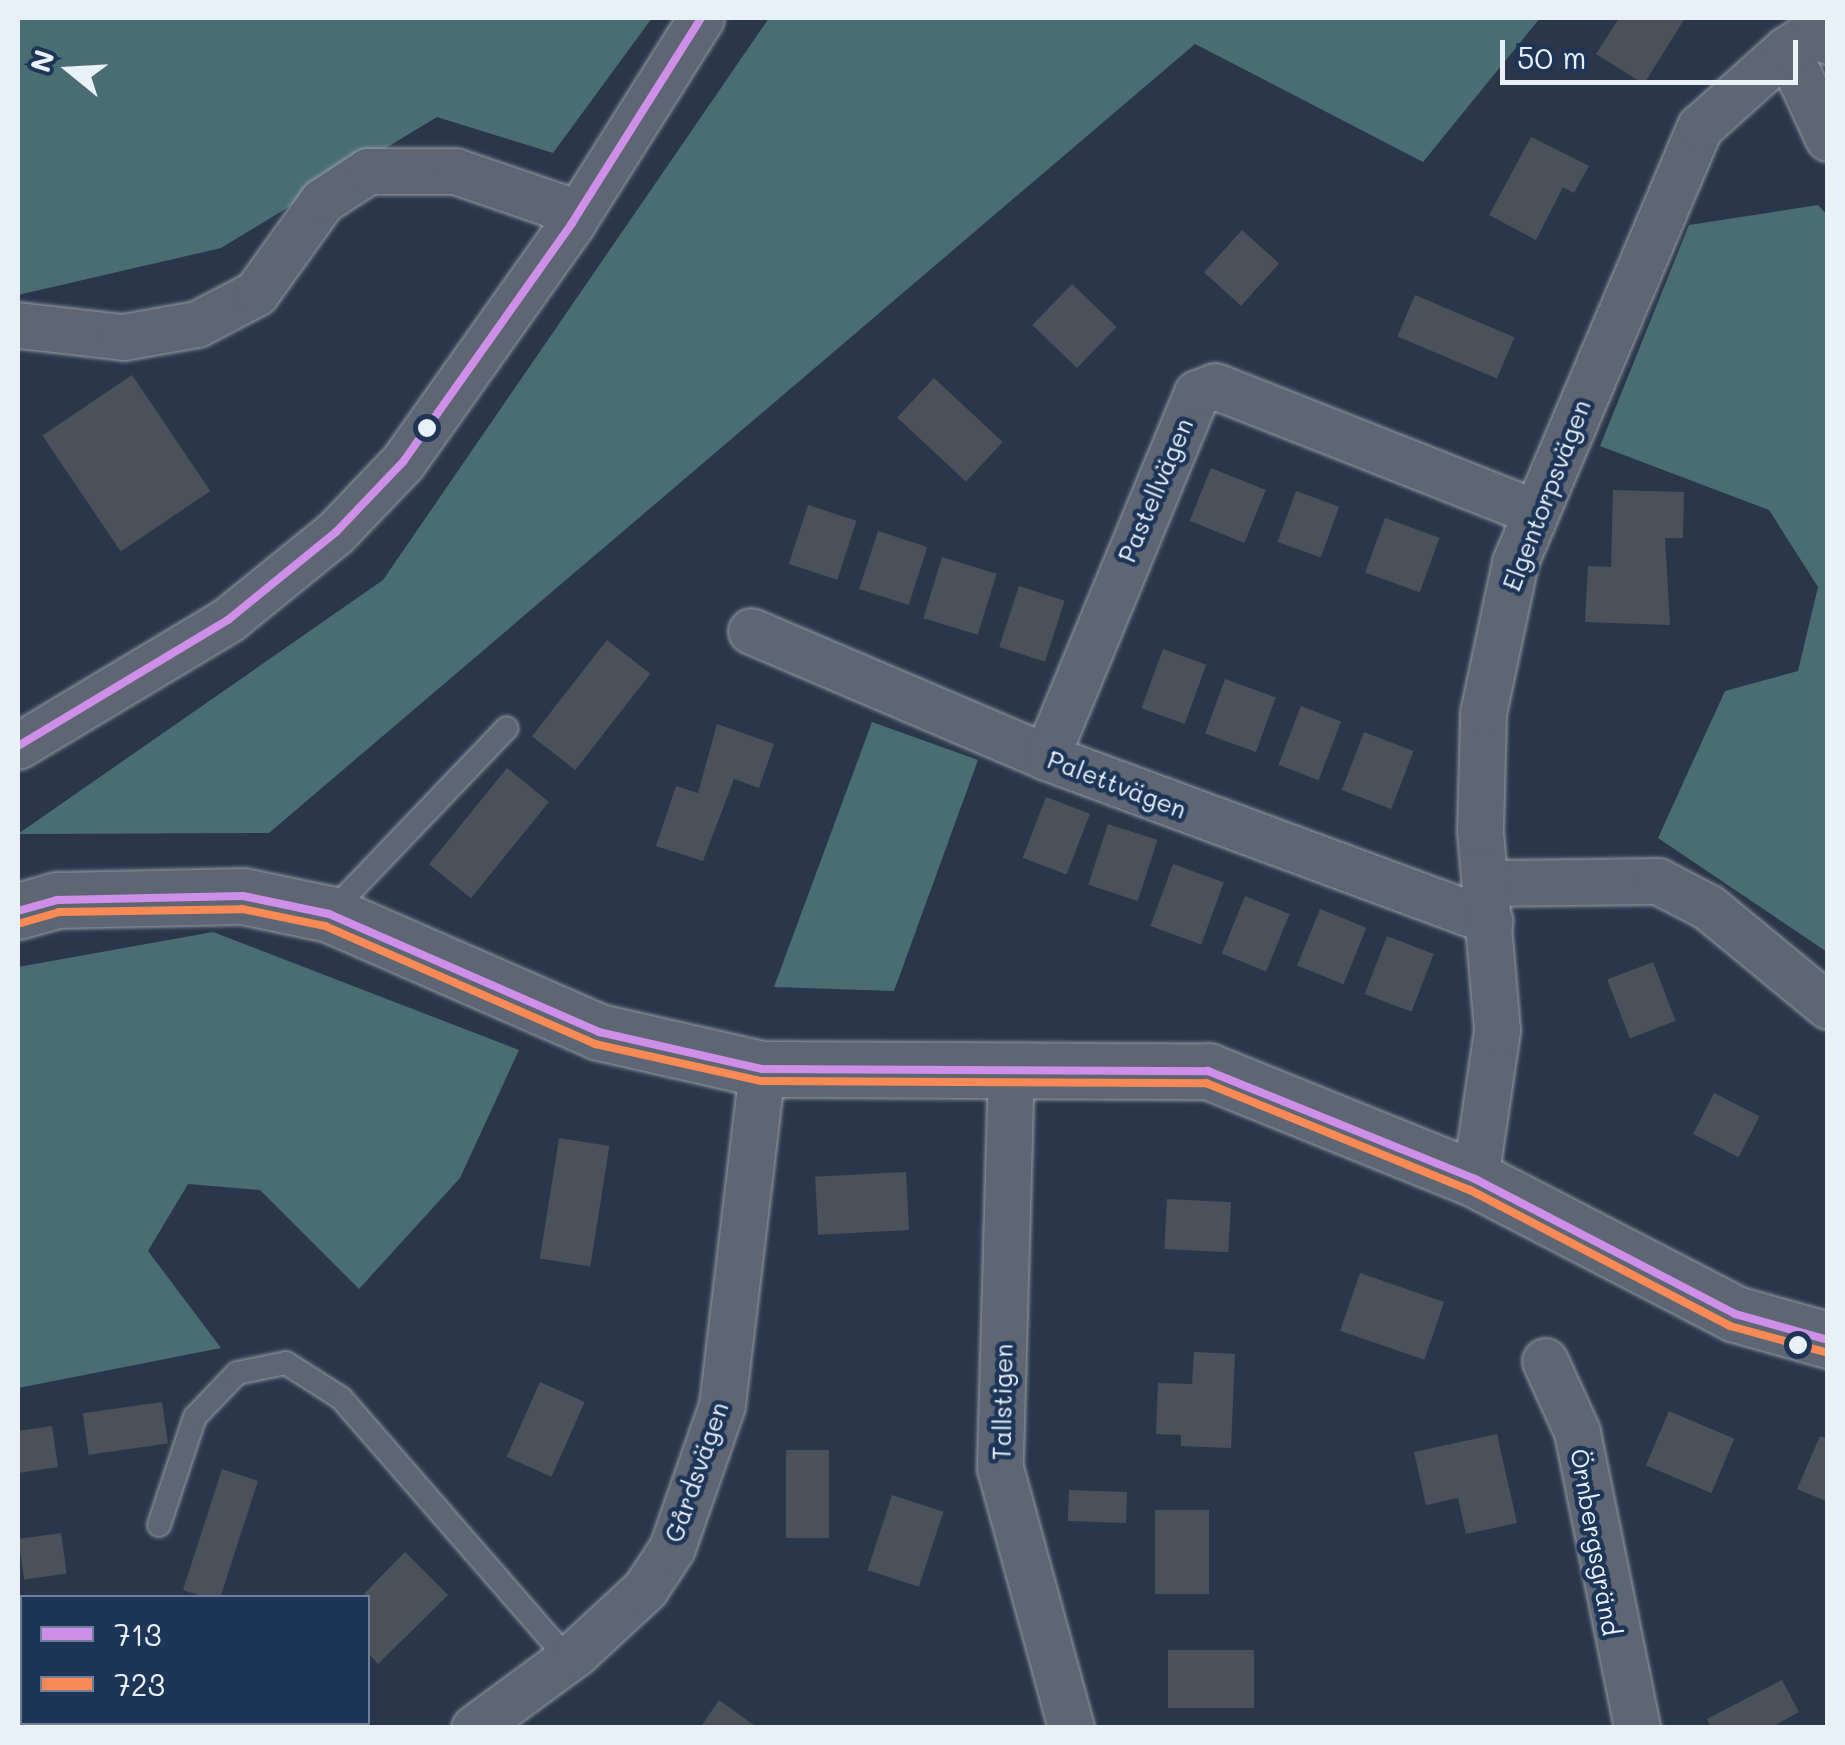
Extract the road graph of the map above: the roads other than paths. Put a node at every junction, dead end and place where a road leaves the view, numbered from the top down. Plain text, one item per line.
1 (701, 18) edge
2 (1808, 45) edge
3 (1828, 138) edge
4 (576, 212) junction
5 (18, 324) edge
6 (1534, 512) junction
7 (751, 631) dead end
8 (507, 728) dead end
9 (18, 746) edge
10 (1046, 757) junction
11 (1489, 902) junction
12 (18, 911) edge
13 (328, 914) junction
14 (1828, 1006) edge
15 (1011, 1066) junction
16 (762, 1069) junction
17 (1475, 1178) junction
18 (1828, 1340) edge
19 (1545, 1361) dead end
20 (159, 1524) dead end
21 (568, 1659) junction
22 (474, 1728) edge
23 (1071, 1728) edge
24 (1637, 1728) edge

1 - 4 street
2 - 3 street, Elgentorpsvägen
2 - 6 street, Elgentorpsvägen
4 - 5 street
4 - 9 street
6 - 10 street, Pastellvägen
6 - 11 street, Elgentorpsvägen
7 - 10 street, Palettvägen
8 - 13 lane
10 - 11 street, Palettvägen
11 - 14 street
11 - 17 street, Elgentorpsvägen
12 - 13 street
13 - 16 street
15 - 16 street
15 - 17 street
15 - 23 street, Tallstigen
16 - 21 street, Gårdsvägen
17 - 18 street
19 - 24 street, Örnbergsgränd
20 - 21 lane
21 - 22 street, Gårdsvägen

